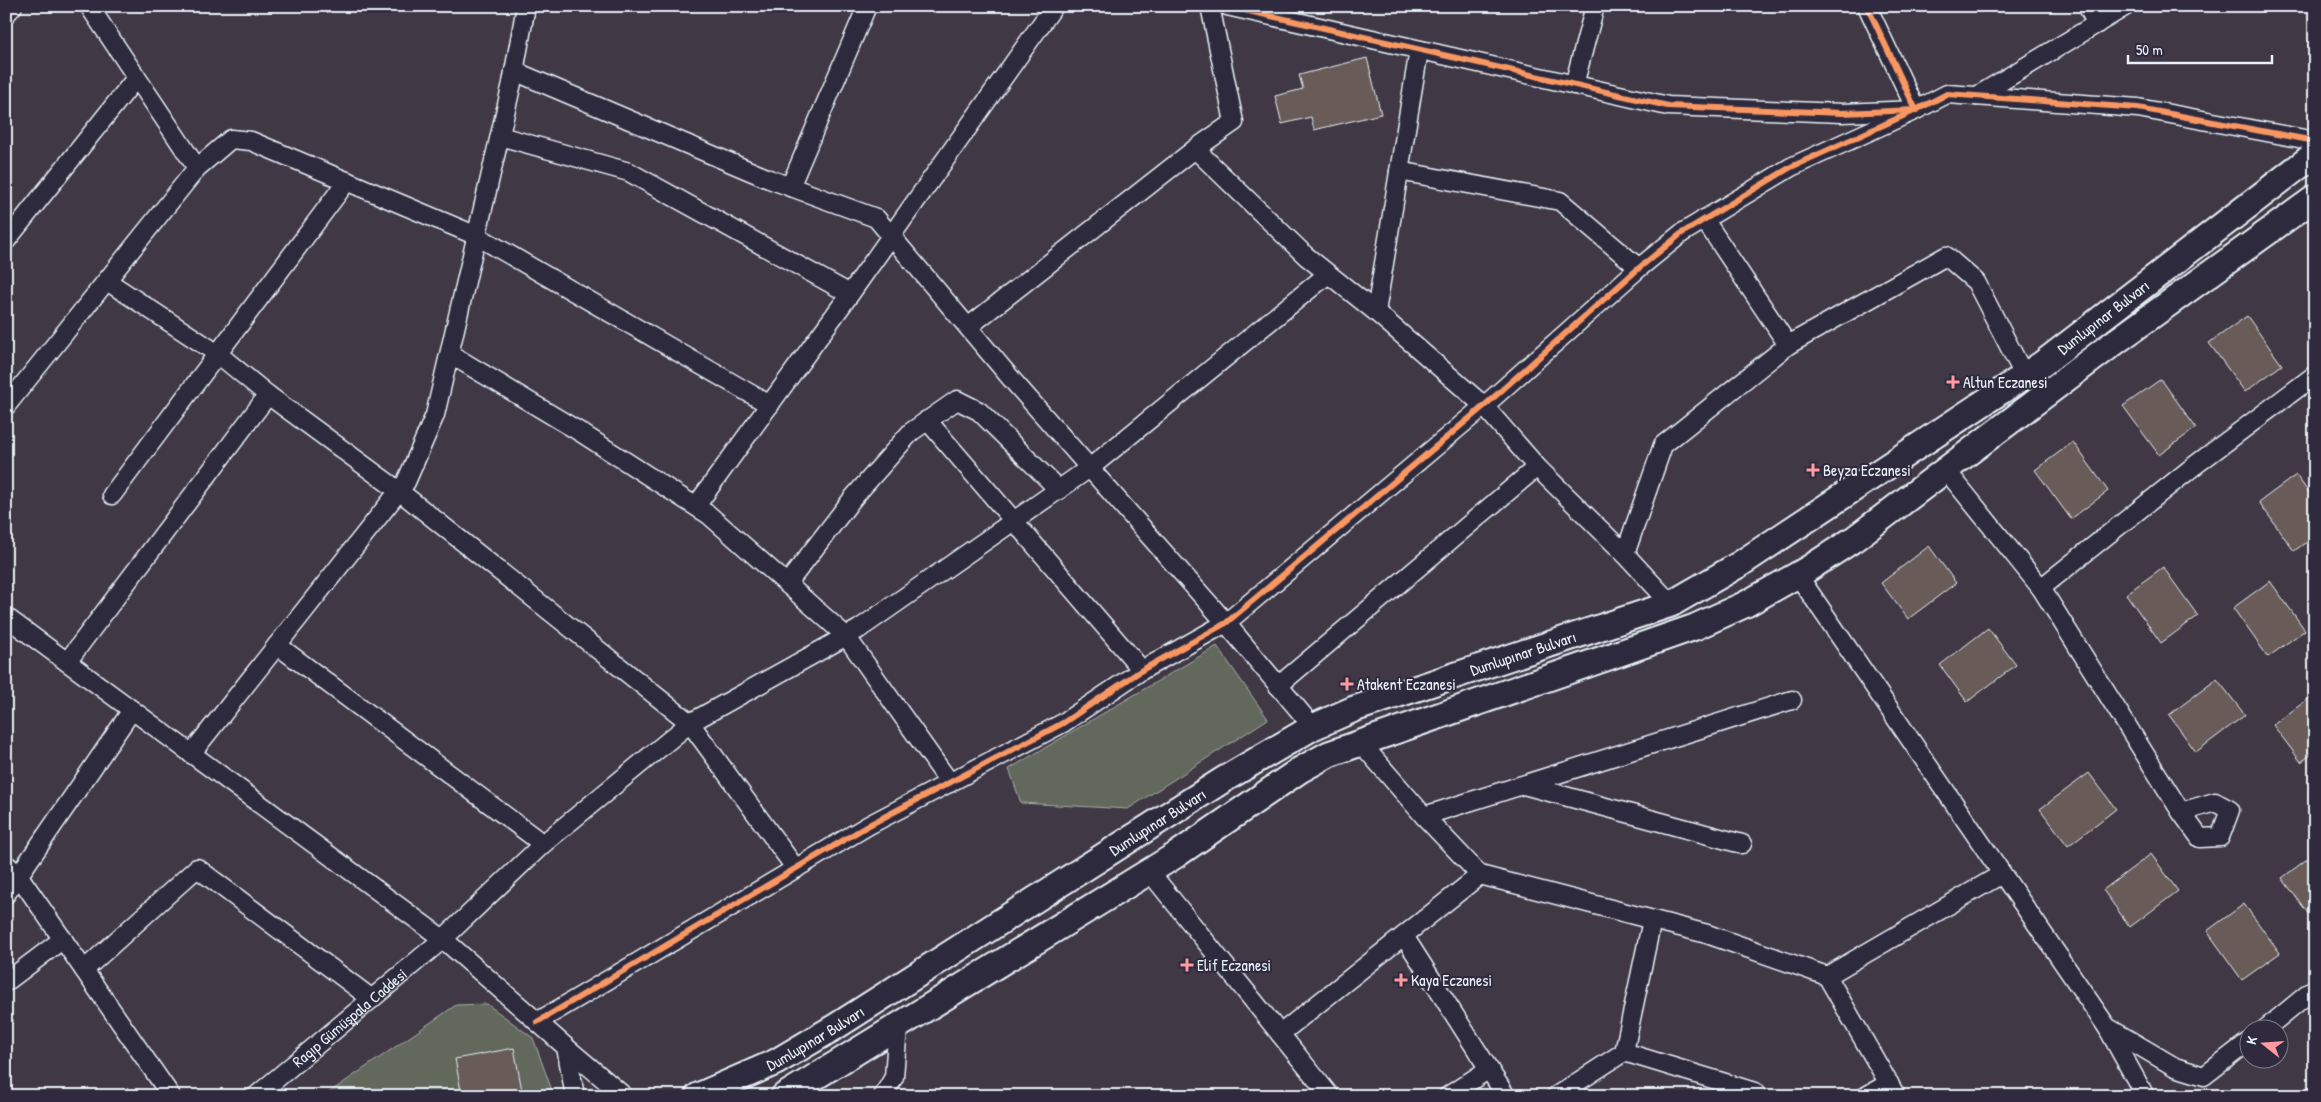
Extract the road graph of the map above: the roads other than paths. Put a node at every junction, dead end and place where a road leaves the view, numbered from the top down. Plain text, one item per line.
1 (13, 6) edge
2 (89, 6) edge
3 (526, 6) edge
4 (867, 6) edge
5 (1054, 6) edge
6 (1210, 6) edge
7 (1227, 6) edge
8 (1595, 6) edge
9 (1868, 6) edge
10 (2087, 6) edge
11 (2126, 6) edge
12 (6, 14) edge
13 (2097, 24) junction
14 (1419, 50) junction
15 (514, 71) junction
16 (136, 78) junction
17 (1574, 85) junction
18 (1978, 96) junction
19 (1916, 110) junction
20 (500, 136) junction
21 (2315, 141) edge
22 (1195, 149) junction
23 (2315, 154) edge
24 (197, 168) junction
25 (1399, 171) junction
26 (348, 181) junction
27 (790, 187) junction
28 (2315, 198) edge
29 (1704, 219) junction
30 (477, 236) junction
31 (892, 236) junction
32 (6, 241) edge
33 (1639, 268) junction
34 (1328, 274) junction
35 (107, 281) junction
36 (850, 294) junction
37 (1376, 312) junction
38 (968, 327) junction
39 (1788, 345) junction
40 (218, 354) junction
41 (450, 354) junction
42 (2024, 375) junction
43 (2315, 375) edge
44 (268, 395) junction
45 (770, 405) junction
46 (6, 406) edge
47 (1484, 406) junction
48 (927, 420) junction
49 (1537, 467) junction
50 (1091, 468) junction
51 (1946, 470) junction
52 (1059, 490) junction
53 (398, 492) junction
54 (112, 495) dead end
55 (696, 506) junction
56 (1014, 521) junction
57 (1626, 554) junction
58 (1797, 574) junction
59 (786, 584) junction
60 (2041, 588) junction
61 (1671, 604) junction
62 (1226, 623) junction
63 (9, 625) edge
64 (846, 636) junction
65 (277, 645) junction
66 (67, 662) junction
67 (1142, 670) junction
68 (1278, 686) junction
69 (1792, 700) dead end
70 (132, 710) junction
71 (690, 723) junction
72 (1313, 727) junction
73 (1360, 742) junction
74 (191, 754) junction
75 (950, 783) junction
76 (1524, 785) junction
77 (2181, 812) dead end
78 (1424, 816) junction
79 (543, 844) junction
80 (1742, 844) dead end
81 (796, 869) junction
82 (12, 870) edge
83 (1150, 871) junction
84 (2002, 874) junction
85 (1480, 875) junction
86 (6, 894) edge
87 (1652, 920) junction
88 (1404, 936) junction
89 (63, 939) junction
90 (443, 939) junction
91 (84, 970) junction
92 (1827, 976) junction
93 (6, 982) edge
94 (2315, 988) edge
95 (372, 999) junction
96 (2276, 1020) edge
97 (537, 1022) junction
98 (898, 1026) junction
99 (2107, 1027) junction
100 (1280, 1034) junction
101 (566, 1047) junction
102 (2238, 1050) edge
103 (1624, 1052) junction
104 (1489, 1069) junction
105 (1893, 1090) edge
106 (171, 1096) edge
107 (256, 1096) edge
108 (575, 1096) edge
109 (624, 1096) edge
110 (698, 1096) edge
111 (784, 1096) edge
112 (882, 1096) edge
113 (1330, 1096) edge
114 (1448, 1096) edge
115 (1506, 1096) edge
116 (1556, 1096) edge
117 (1757, 1096) edge
118 (1866, 1096) edge
119 (2145, 1096) edge

1 - 12 street
2 - 16 street
3 - 15 street
4 - 27 street
5 - 31 street
6 - 22 street
7 - 14 street
8 - 17 street
9 - 19 street
10 - 13 street
11 - 13 street
13 - 18 street
14 - 17 street
14 - 25 street
15 - 20 street
15 - 27 street
16 - 24 street
16 - 32 street
17 - 19 street
18 - 19 street
18 - 21 street
19 - 29 street
20 - 30 street
20 - 36 street
22 - 34 street
22 - 38 street
23 - 42 main road, Dumlupınar Bulvarı
24 - 26 street
24 - 35 street
25 - 33 street
25 - 37 street
26 - 30 street
26 - 40 street
27 - 31 street
28 - 51 main road, Dumlupınar Bulvarı
29 - 33 street
29 - 39 street
30 - 41 street
30 - 45 street
31 - 36 street
31 - 38 street
33 - 47 street
34 - 37 street
34 - 50 street, Ragıp Gümüşpala Caddesi
35 - 40 street
35 - 46 street
36 - 45 street
37 - 47 street
38 - 50 street
39 - 42 street
39 - 57 street
40 - 44 street
40 - 54 street
41 - 53 street
41 - 55 street
42 - 61 main road, Dumlupınar Bulvarı
43 - 60 street
44 - 53 street
44 - 66 street
45 - 55 street
47 - 49 street
47 - 62 street
48 - 52 street
48 - 56 street
48 - 59 street
49 - 57 street
49 - 68 street
50 - 52 street, Ragıp Gümüşpala Caddesi
50 - 62 street
51 - 58 main road, Dumlupınar Bulvarı
51 - 60 street
52 - 56 street, Ragıp Gümüşpala Caddesi
53 - 65 street
53 - 71 street
55 - 59 street
56 - 64 street, Ragıp Gümüşpala Caddesi
56 - 67 street
57 - 61 street
58 - 73 main road, Dumlupınar Bulvarı
58 - 84 street
59 - 64 street
60 - 77 street
61 - 72 main road, Dumlupınar Bulvarı
62 - 67 street
62 - 68 street
63 - 66 street
64 - 71 street, Ragıp Gümüşpala Caddesi
64 - 75 street
65 - 74 street
65 - 79 street
66 - 70 street
67 - 75 street
68 - 72 street
69 - 76 street
70 - 74 street
70 - 82 street
71 - 79 street, Ragıp Gümüşpala Caddesi
71 - 81 street
72 - 110 main road, Dumlupınar Bulvarı
73 - 78 street
73 - 83 main road, Dumlupınar Bulvarı
74 - 90 street
75 - 81 street
76 - 78 street
76 - 80 street
78 - 85 street
79 - 90 street, Ragıp Gümüşpala Caddesi
81 - 97 street
82 - 86 street
82 - 89 street
83 - 98 main road, Dumlupınar Bulvarı
83 - 100 street
84 - 92 street
84 - 99 street
85 - 87 street
85 - 88 street
87 - 92 street
87 - 103 street
88 - 100 street
88 - 104 street
89 - 91 street
89 - 93 street
90 - 95 street, Ragıp Gümüşpala Caddesi
90 - 97 street
91 - 95 street
91 - 106 street
92 - 105 street
94 - 96 street
95 - 107 street, Ragıp Gümüşpala Caddesi
97 - 101 street
98 - 111 main road, Dumlupınar Bulvarı
98 - 112 street
99 - 102 street
99 - 119 street
100 - 113 street
101 - 108 street
101 - 109 street
103 - 116 street
103 - 117 street
104 - 114 street
104 - 115 street
105 - 118 street

